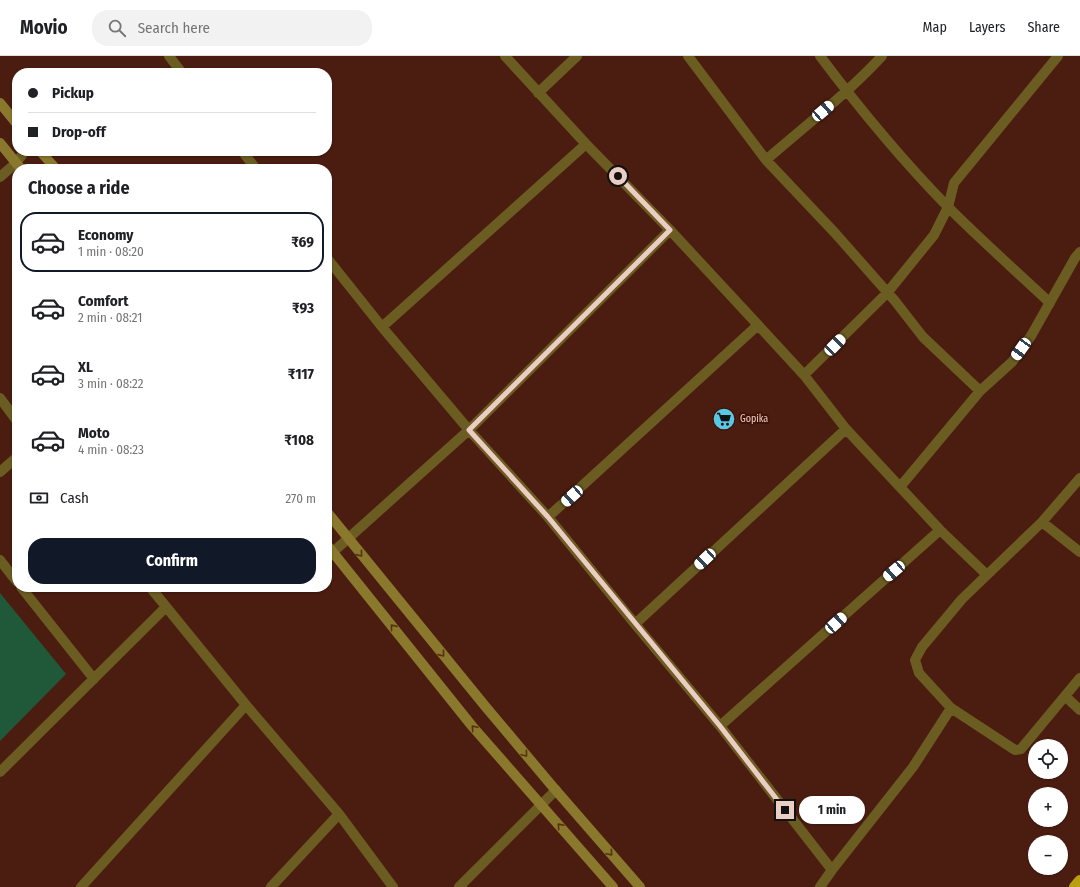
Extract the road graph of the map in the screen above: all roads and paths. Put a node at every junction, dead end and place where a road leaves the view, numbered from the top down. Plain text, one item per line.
1 (169, 56) edge
2 (505, 56) edge
3 (577, 56) edge
4 (688, 56) edge
5 (820, 56) edge
6 (882, 56) edge
7 (1058, 56) edge
8 (178, 68) edge
9 (846, 91) junction
10 (538, 93) junction
11 (0, 104) edge
12 (12, 118) edge
13 (0, 143) edge
14 (586, 144) junction
15 (44, 156) edge
16 (246, 156) edge
17 (766, 160) junction
18 (17, 164) edge
19 (52, 164) edge
20 (252, 164) edge
21 (12, 170) edge
22 (0, 176) edge
23 (948, 207) junction
24 (670, 230) junction
25 (1080, 252) edge
26 (332, 264) edge
27 (887, 293) junction
28 (1050, 303) junction
29 (758, 325) junction
30 (382, 327) junction
31 (804, 376) junction
32 (980, 391) junction
33 (0, 398) edge
34 (12, 414) edge
35 (846, 429) junction
36 (469, 430) junction
37 (12, 461) edge
38 (0, 472) edge
39 (1080, 478) edge
40 (900, 487) junction
41 (548, 517) junction
42 (332, 518) edge
43 (1042, 522) junction
44 (940, 530) junction
45 (348, 538) junction
46 (332, 548) edge
47 (332, 551) edge
48 (1080, 552) edge
49 (0, 560) edge
50 (12, 576) edge
51 (987, 576) junction
52 (25, 592) edge
53 (154, 592) edge
54 (166, 606) junction
55 (635, 624) junction
56 (1080, 678) edge
57 (94, 679) junction
58 (1065, 696) junction
59 (246, 705) junction
60 (951, 708) junction
61 (1080, 710) edge
62 (720, 726) junction
63 (0, 772) edge
64 (556, 790) junction
65 (541, 804) junction
66 (339, 814) junction
67 (832, 870) junction
68 (1080, 881) edge
69 (81, 887) edge
70 (271, 887) edge
71 (393, 887) edge
72 (459, 887) edge
73 (613, 887) edge
74 (640, 887) edge
75 (820, 887) edge
76 (1075, 887) edge

1 - 8 street
2 - 10 street
3 - 10 street
4 - 17 street
5 - 9 street
6 - 9 street
7 - 23 street
9 - 17 street
9 - 23 street
10 - 14 street
11 - 12 street
13 - 18 street
14 - 24 street
14 - 30 street
15 - 19 street
16 - 20 street
17 - 27 street
21 - 22 street
23 - 27 street
23 - 28 street
24 - 29 street
24 - 36 street
25 - 28 street
26 - 30 street
27 - 31 street
27 - 32 street
28 - 32 street
29 - 31 street
29 - 41 street
30 - 36 street
31 - 35 street
32 - 40 street
33 - 34 street
35 - 40 street
35 - 55 street
36 - 41 street
36 - 45 street
37 - 38 street
39 - 43 street
40 - 44 street
41 - 55 street
42 - 45 street
43 - 48 street
43 - 51 street
44 - 51 street
44 - 62 street
45 - 46 street
45 -> 64 street
65 -> 47 street
49 - 50 street
51 - 60 street
52 - 57 street
53 - 54 street
54 - 57 street
54 - 59 street
55 - 62 street
56 - 58 street
57 - 63 street
58 - 60 street
58 - 61 street
59 - 66 street
59 - 69 street
60 - 67 street
62 - 67 street
64 - 65 street
64 -> 74 street
65 - 72 street
73 -> 65 street
66 - 70 street
66 - 71 street
67 - 75 street
68 - 76 highway

